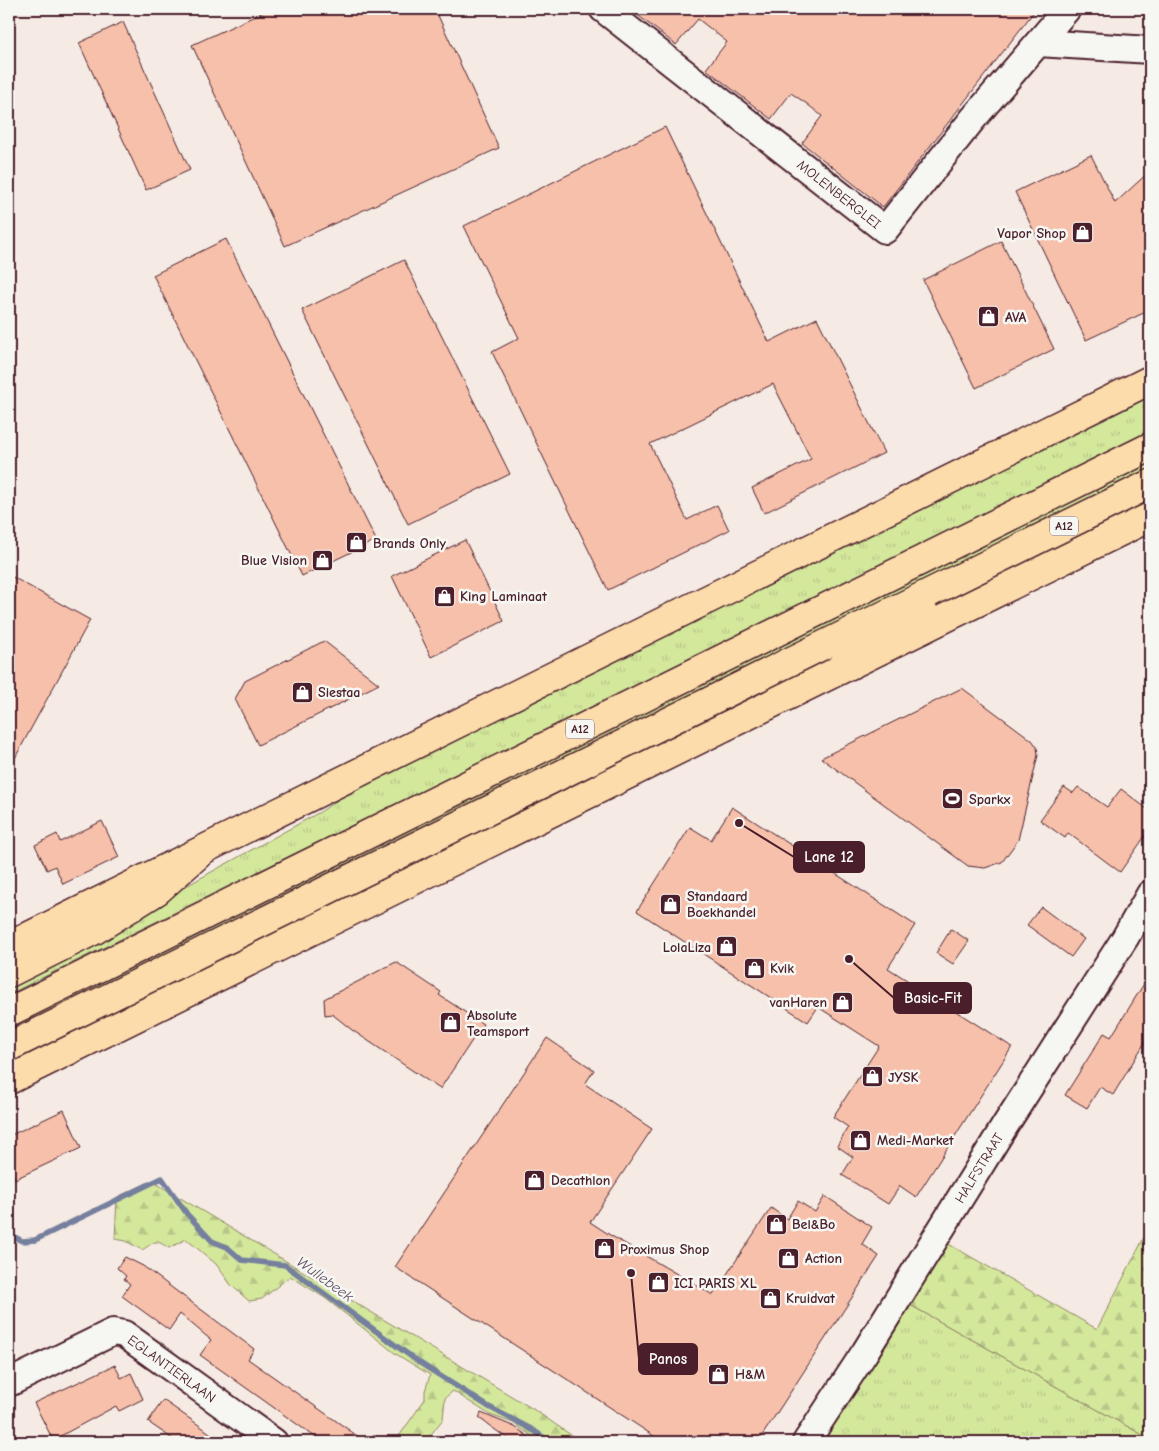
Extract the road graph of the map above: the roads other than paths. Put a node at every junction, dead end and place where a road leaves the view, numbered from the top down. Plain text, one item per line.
1 (603, 9) edge
2 (1067, 9) edge
3 (1038, 43) junction
4 (1150, 50) edge
5 (1150, 380) edge
6 (1150, 447) edge
7 (1150, 484) edge
8 (1150, 517) edge
9 (977, 569) junction
10 (835, 672) junction
11 (200, 853) junction
12 (1150, 894) edge
13 (9, 946) edge
14 (9, 973) edge
15 (9, 1012) edge
16 (9, 1048) edge
17 (9, 1080) edge
18 (9, 1383) edge
19 (274, 1442) edge
20 (806, 1442) edge

1 - 3 street, MOLENBERGLEI
2 - 3 street, MOLENBERGLEI
3 - 4 street
5 - 11 main road
6 - 15 main road, A12
7 - 9 main road, A12
8 - 10 main road
9 - 10 main road
9 - 16 main road, A12
10 - 17 main road
11 - 13 main road
11 - 14 main road
12 - 20 street, HALFSTRAAT
18 - 19 street, EGLANTIERLAAN

